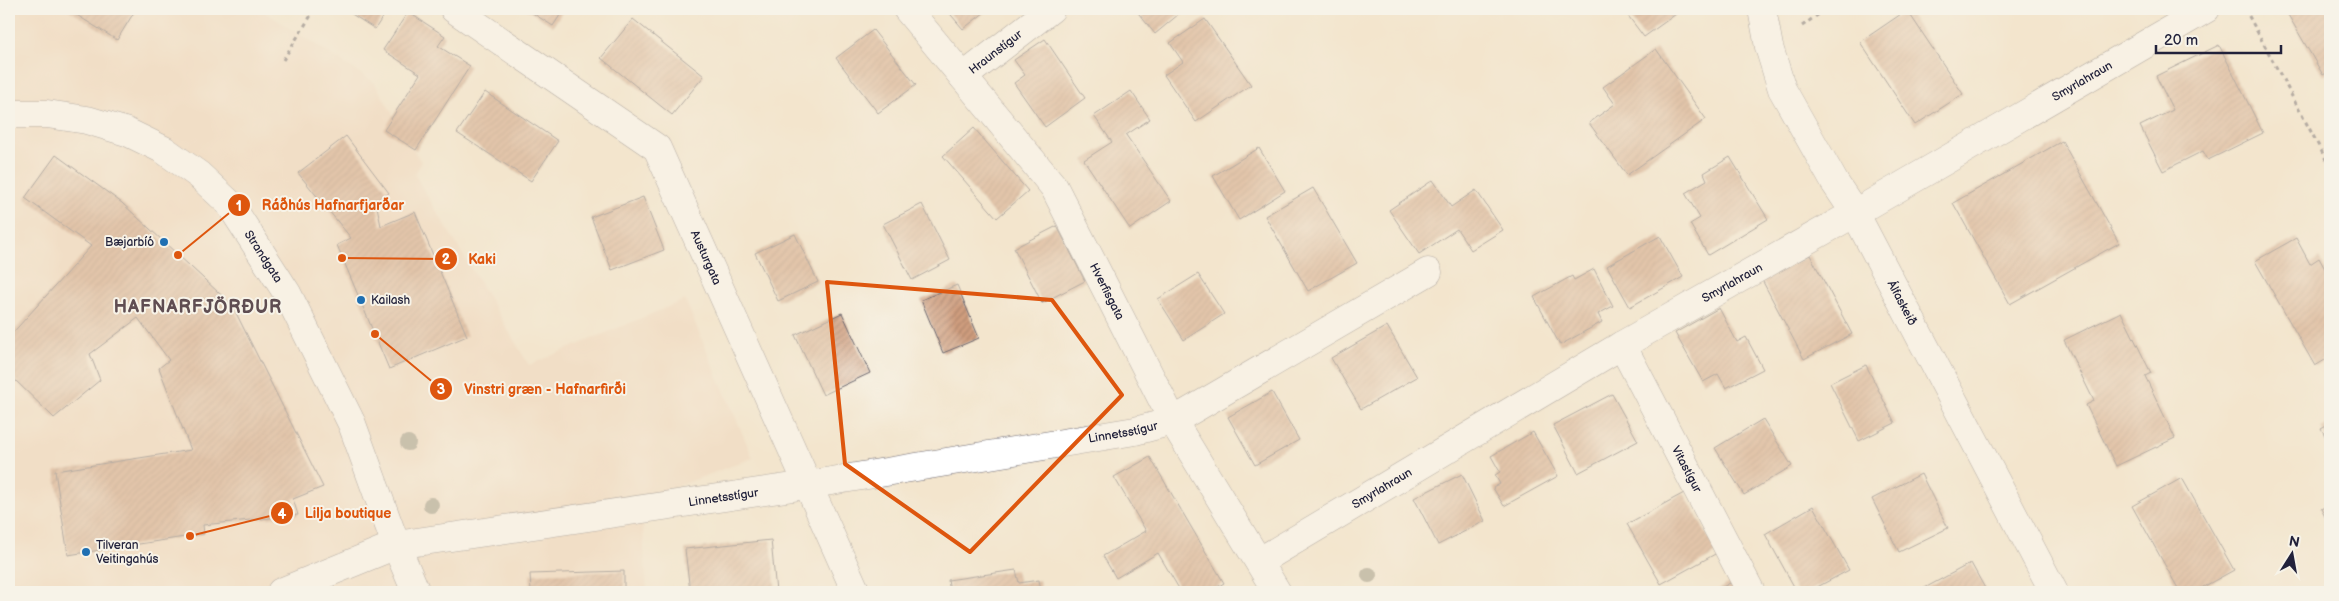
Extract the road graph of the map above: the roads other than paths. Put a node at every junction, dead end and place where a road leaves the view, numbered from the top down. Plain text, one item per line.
1 (454, 9) edge
2 (908, 9) edge
3 (1051, 9) edge
4 (1762, 9) edge
5 (2206, 9) edge
6 (963, 77) junction
7 (9, 114) edge
8 (1855, 213) junction
9 (1428, 272) dead end
10 (1622, 346) junction
11 (1173, 421) junction
12 (807, 485) junction
13 (396, 545) junction
14 (1260, 561) junction
15 (281, 592) edge
16 (416, 592) edge
17 (856, 592) edge
18 (1277, 592) edge
19 (1751, 592) edge
20 (2054, 592) edge

1 - 12 street, Austurgata
2 - 6 street, Hverfisgata
3 - 6 street, Hraunstígur
4 - 8 street, Álfaskeið
5 - 8 street, Smyrlahraun
6 - 11 street, Hverfisgata
7 - 13 street, Strandgata
8 - 10 street, Smyrlahraun
8 - 20 street, Álfaskeið
9 - 11 street, Linnetsstígur
10 - 14 street, Smyrlahraun
10 - 19 street, Vitastígur
11 - 12 street, Linnetsstígur
11 - 14 street, Hverfisgata
12 - 13 street, Linnetsstígur
12 - 17 street, Austurgata
13 - 15 street, Linnetsstígur
13 - 16 street, Strandgata
14 - 18 street, Hverfisgata

